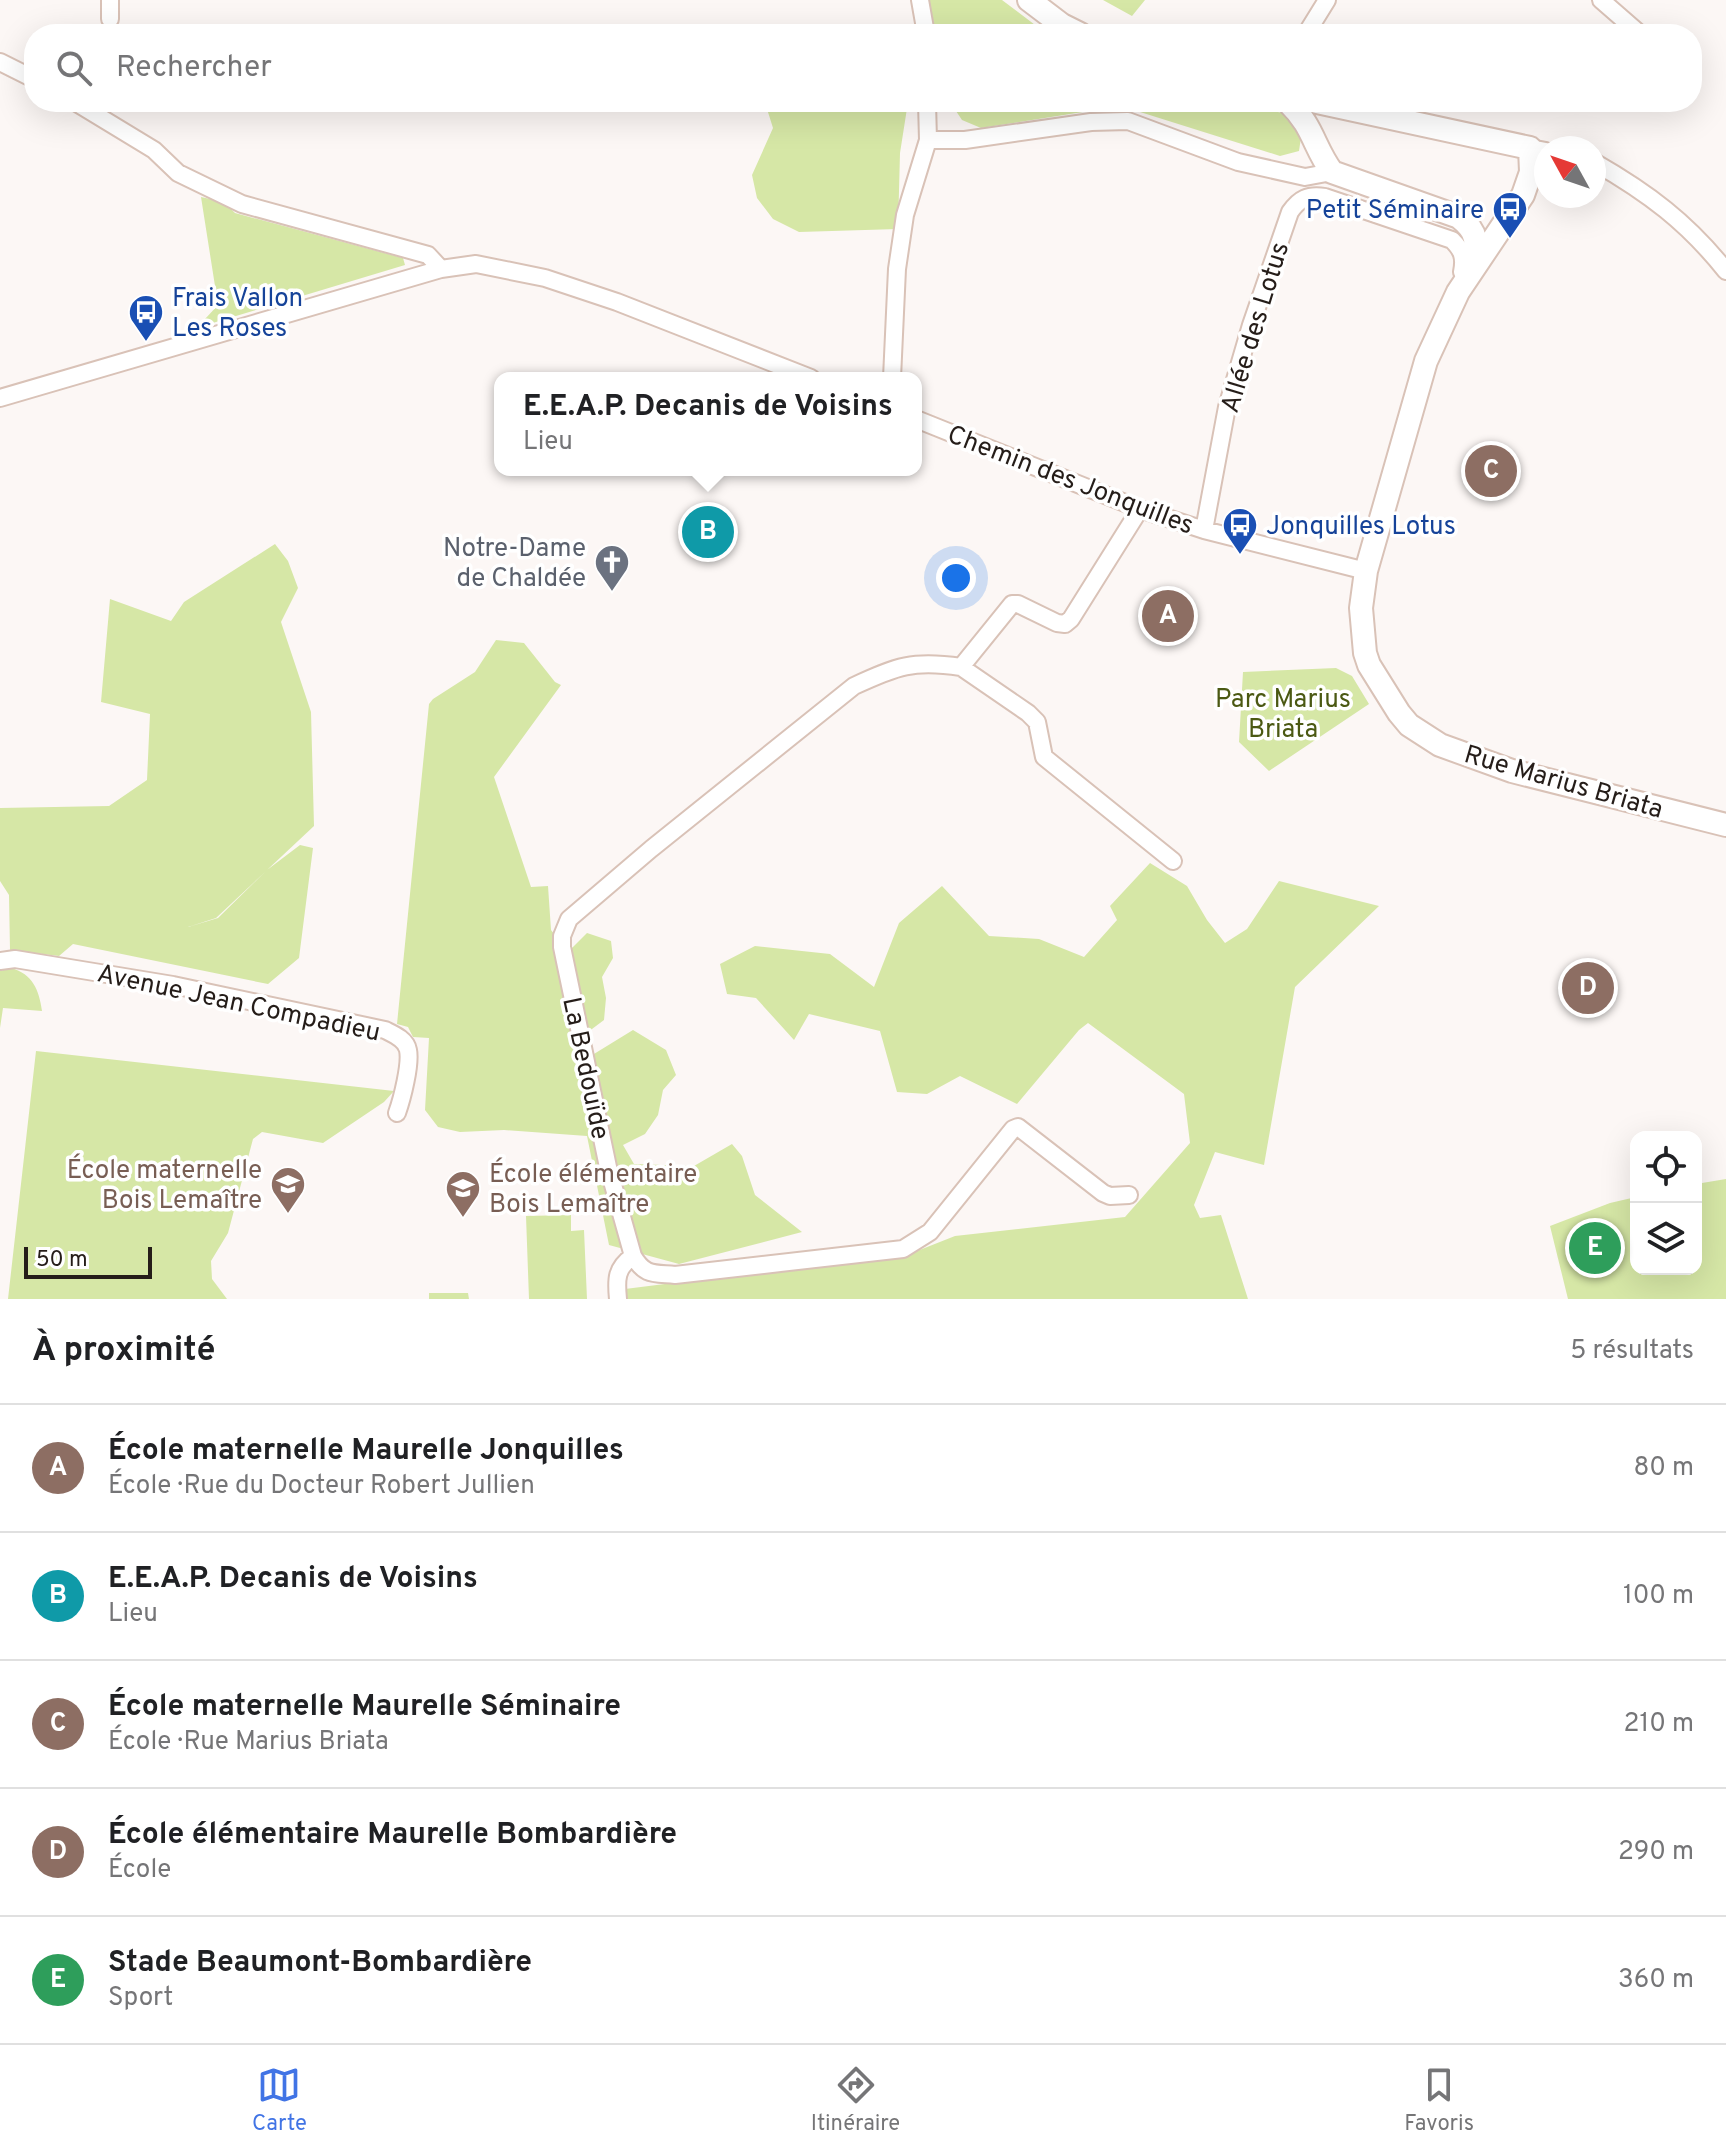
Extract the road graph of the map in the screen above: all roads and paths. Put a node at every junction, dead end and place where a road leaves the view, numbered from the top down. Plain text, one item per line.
1 (110, 0) edge
2 (920, 0) edge
3 (1029, 0) edge
4 (1601, 0) edge
5 (1318, 5) edge
6 (110, 19) dead end
7 (924, 24) edge
8 (1061, 24) edge
9 (1310, 24) edge
10 (1629, 24) edge
11 (0, 62) edge
12 (24, 74) edge
13 (91, 112) edge
14 (927, 112) edge
15 (1299, 112) edge
16 (1361, 112) edge
17 (1365, 113) junction
18 (928, 140) junction
19 (1318, 147) junction
20 (1534, 149) edge
21 (1534, 163) edge
22 (1606, 169) edge
23 (1332, 172) junction
24 (1510, 214) junction
25 (1459, 217) junction
26 (441, 269) junction
27 (1726, 271) edge
28 (1458, 292) junction
29 (796, 372) edge
30 (892, 372) edge
31 (0, 398) edge
32 (922, 421) edge
33 (1140, 509) junction
34 (1204, 530) junction
35 (1366, 571) junction
36 (961, 667) junction
37 (1726, 825) edge
38 (1173, 861) dead end
39 (0, 961) edge
40 (397, 1113) dead end
41 (1129, 1195) dead end
42 (633, 1256) junction
43 (618, 1299) edge

1 - 6 street
2 - 7 street
3 - 8 street
4 - 10 street
5 - 9 street
11 - 12 street
13 - 26 street
14 - 18 street
15 - 19 street
16 - 17 street
17 - 19 street
17 - 20 street
18 - 23 street
18 - 30 street
19 - 23 street
21 - 24 street, Rue Marius Briata
22 - 27 street
23 - 25 street
24 - 25 street
24 - 28 street, Rue Marius Briata
25 - 28 street
26 - 29 street
26 - 31 street
28 - 34 street, Allée des Lotus
28 - 35 street, Rue Marius Briata
32 - 33 street, Chemin des Jonquilles
33 - 34 street, Chemin des Jonquilles
33 - 36 street
34 - 35 street, Chemin des Jonquilles
35 - 37 street, Rue Marius Briata
36 - 38 street, La Bedouïde
36 - 42 street, La Bedouïde
39 - 40 street, Avenue Jean Compadieu
41 - 42 street
42 - 43 street

